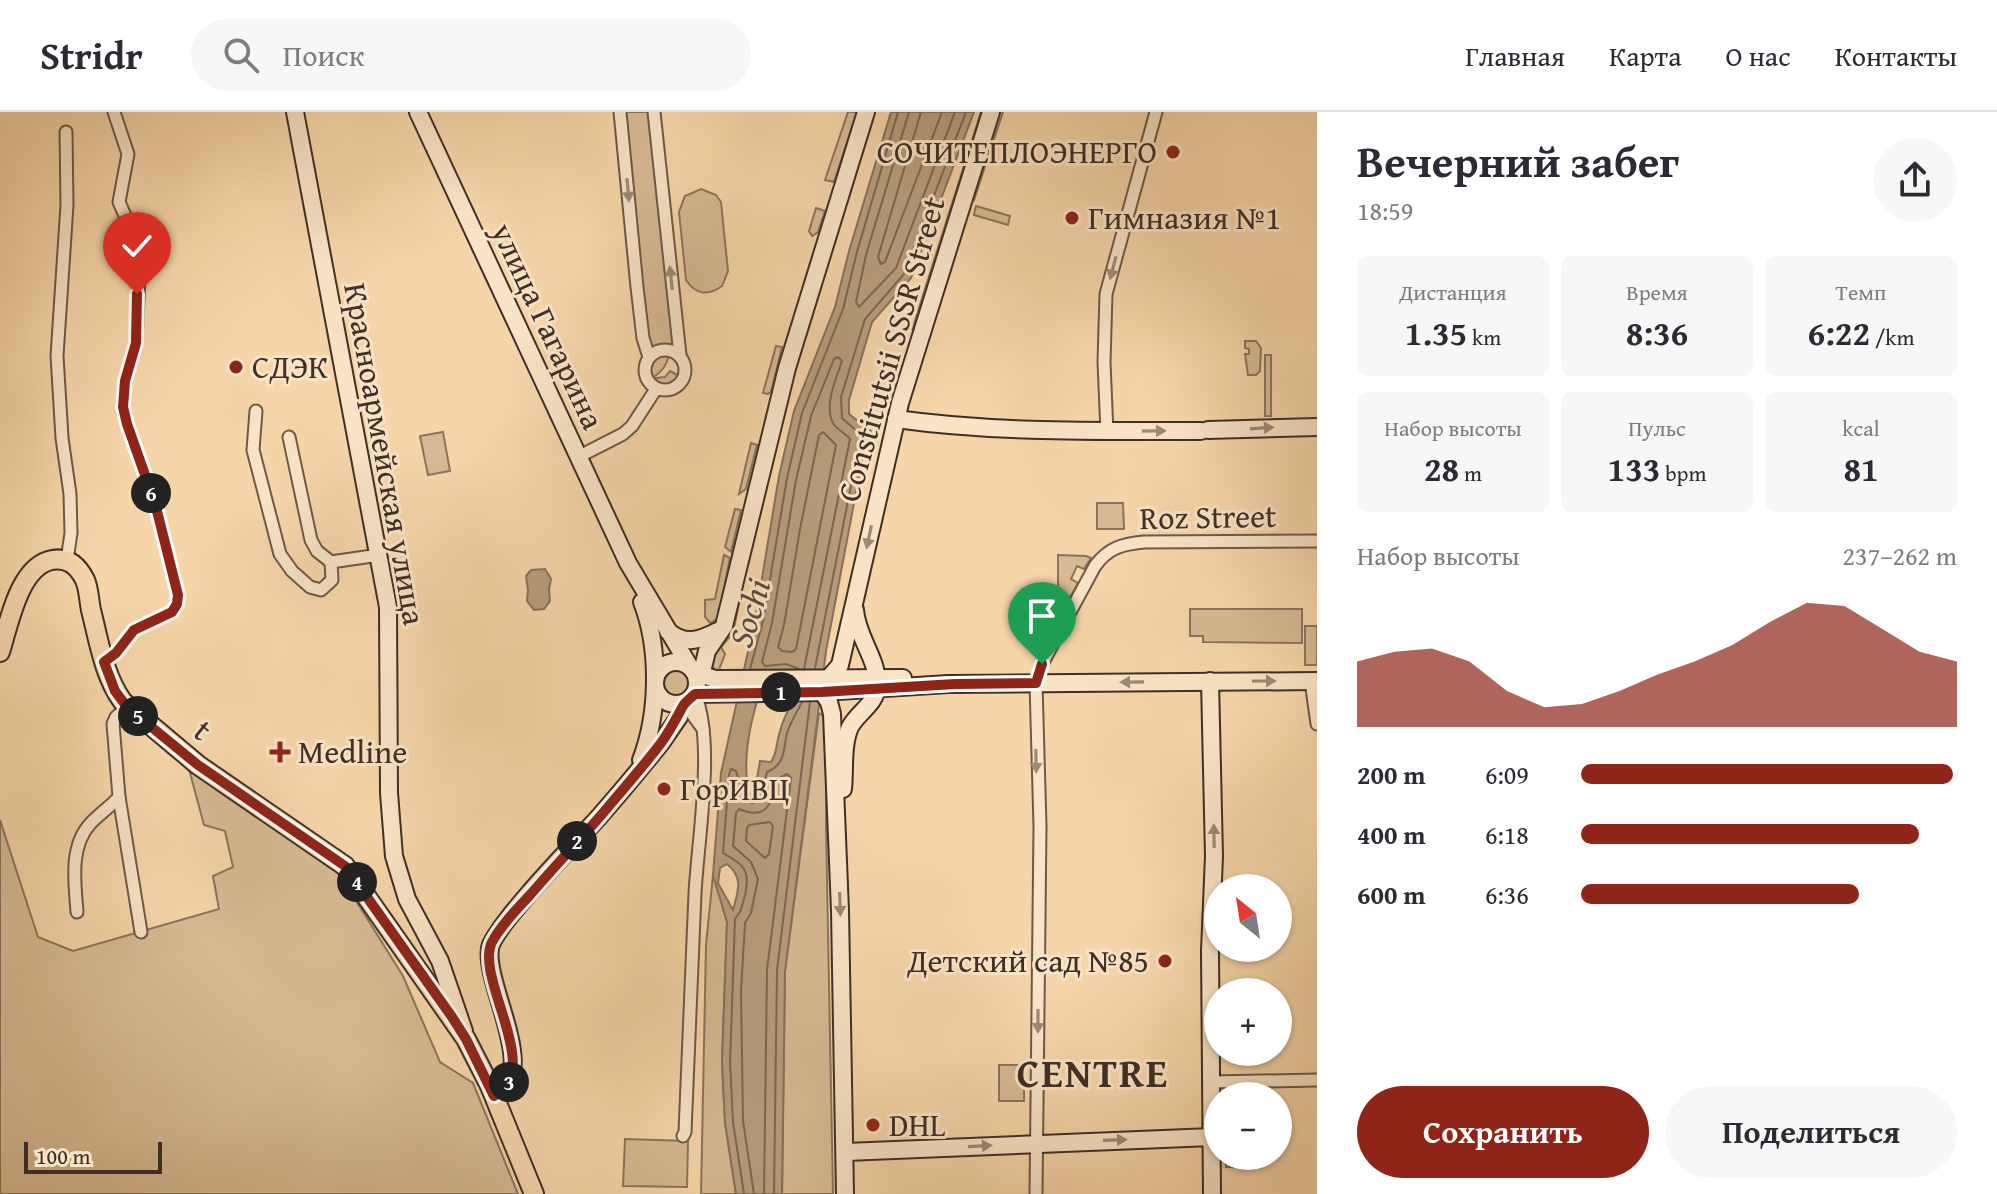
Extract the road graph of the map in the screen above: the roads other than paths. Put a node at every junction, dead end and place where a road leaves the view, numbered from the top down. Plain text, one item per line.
1 (114, 112) edge
2 (295, 112) edge
3 (418, 112) edge
4 (620, 112) edge
5 (654, 112) edge
6 (866, 112) edge
7 (991, 112) edge
8 (1156, 112) edge
9 (66, 132) dead end
10 (680, 355) junction
11 (649, 357) junction
12 (656, 389) junction
13 (256, 411) dead end
14 (896, 419) junction
15 (1317, 427) edge
16 (1107, 433) junction
17 (289, 437) dead end
18 (578, 457) junction
19 (1317, 541) edge
20 (379, 555) junction
21 (67, 560) junction
22 (331, 562) junction
23 (628, 563) junction
24 (855, 604) junction
25 (723, 628) junction
26 (668, 631) junction
27 (0, 652) edge
28 (705, 658) junction
29 (104, 662) junction
30 (690, 677) junction
31 (655, 681) junction
32 (1210, 681) junction
33 (1314, 681) edge
34 (723, 683) junction
35 (825, 683) junction
36 (1036, 683) junction
37 (877, 684) junction
38 (127, 707) junction
39 (1317, 724) edge
40 (638, 769) junction
41 (119, 797) junction
42 (838, 826) junction
43 (77, 912) dead end
44 (141, 932) dead end
45 (430, 944) junction
46 (416, 968) junction
47 (466, 1039) junction
48 (1317, 1080) edge
49 (1212, 1082) joint
50 (494, 1096) junction
51 (683, 1136) dead end
52 (1204, 1137) edge
53 (1037, 1143) junction
54 (846, 1152) junction
55 (1212, 1170) edge
56 (534, 1194) edge
57 (845, 1194) edge
58 (1036, 1194) edge
59 (1212, 1194) edge

1 - 29 street
2 - 20 main road, Красноармейская улица
3 - 18 main road, улица Гагарина
4 -> 11 street
10 -> 5 street
6 - 25 main road
7 - 14 main road, Constitutsii SSSR Street
8 -> 16 street
9 - 21 street
10 - 11 street
10 - 12 street
11 - 12 street
12 - 18 street
13 - 22 street
14 - 16 main road
14 -> 24 main road, Constitutsii SSSR Street
16 -> 15 main road
17 - 22 street
18 - 23 main road, улица Гагарина
19 - 36 street, Roz Street
20 - 22 street
20 - 45 main road, Красноармейская улица
21 - 27 main road
21 - 29 main road, t
23 - 26 main road
23 - 31 main road
24 - 35 main road, Constitutsii SSSR Street
24 - 37 main road
25 - 26 main road
25 - 28 main road
25 - 30 main road
26 - 30 main road
28 - 30 main road
28 - 34 main road
29 - 38 main road, t
30 - 31 main road
30 - 31 main road
30 - 34 main road
30 - 40 main road
30 - 51 street
31 - 40 main road
32 -> 33 main road
32 -> 36 main road
49 -> 32 main road
33 - 39 street
34 - 35 main road
35 - 37 main road
35 - 42 main road
36 - 37 main road
36 -> 53 street
37 - 42 main road
38 - 41 street
38 - 46 main road, t
40 - 50 main road
41 - 43 street
41 - 44 street
42 -> 54 main road
45 - 46 main road
45 - 47 main road, Красноармейская улица
46 - 47 main road, t
47 - 50 main road, t
48 - 49 street
50 - 56 main road, t
53 -> 52 main road
54 -> 53 main road
53 - 58 street
54 - 57 main road
55 - 59 main road

